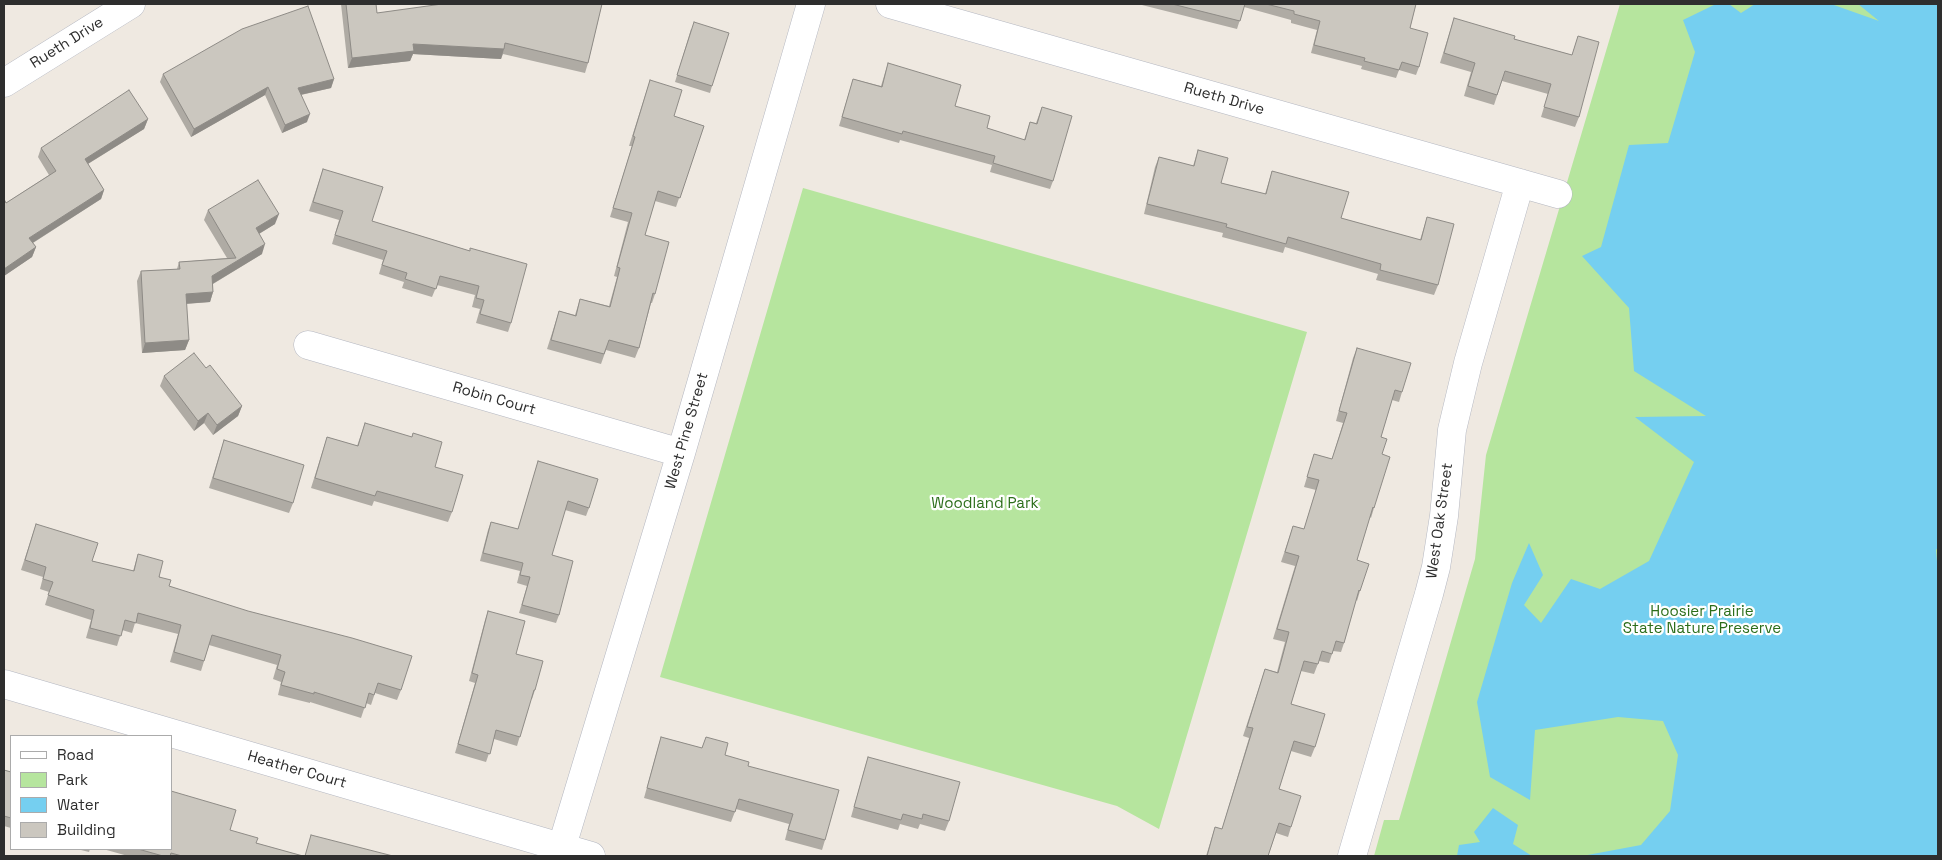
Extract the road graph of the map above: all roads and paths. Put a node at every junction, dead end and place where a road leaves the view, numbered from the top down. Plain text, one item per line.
1 (131, 4) edge
2 (811, 4) edge
3 (890, 4) edge
4 (94, 13) edge
5 (4, 83) edge
6 (1520, 184) junction
7 (1558, 194) dead end
8 (308, 345) dead end
9 (681, 453) junction
10 (4, 684) edge
11 (560, 852) edge
12 (591, 856) edge
13 (1352, 856) edge

1 - 4 street, Rueth Drive
2 - 9 street, West Pine Street
3 - 6 street, Rueth Drive
4 - 5 street, Rueth Drive
6 - 7 street, Rueth Drive
6 - 13 street, West Oak Street
8 - 9 street, Robin Court
9 - 11 street, West Pine Street
10 - 11 street, Heather Court
11 - 12 street, Heather Court

